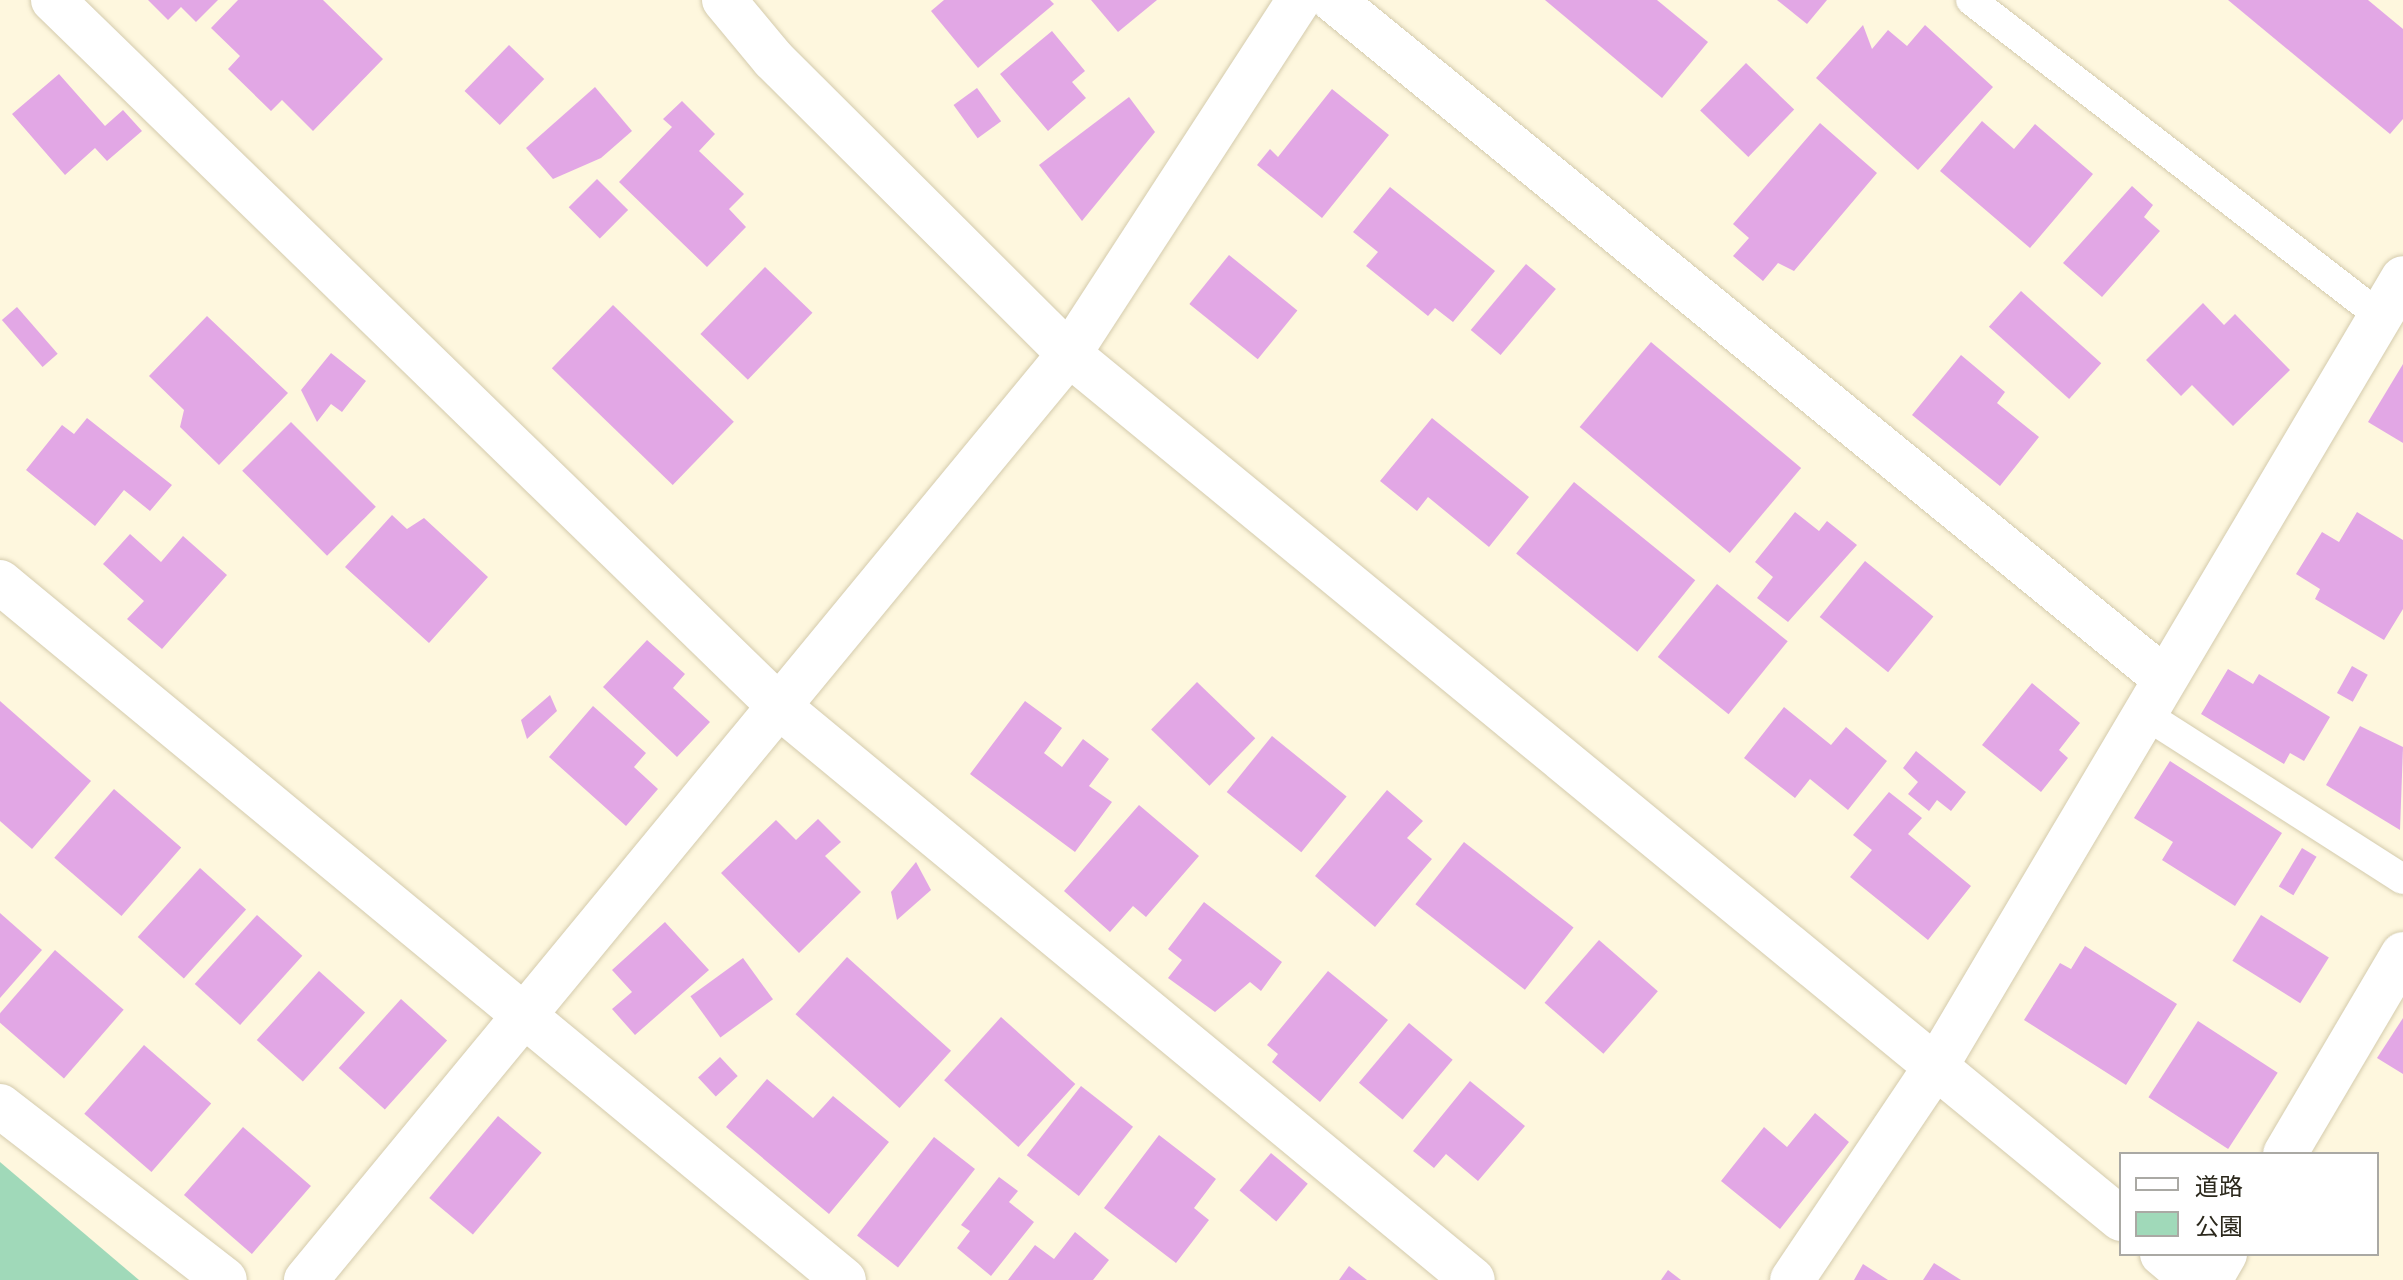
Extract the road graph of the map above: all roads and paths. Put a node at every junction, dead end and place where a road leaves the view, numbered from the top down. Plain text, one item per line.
1 (53, 0) edge
2 (724, 0) edge
3 (1299, 0) edge
4 (1333, 0) edge
5 (1971, 0) edge
6 (2403, 278) edge
7 (2380, 316) junction
8 (1069, 354) junction
9 (0, 582) edge
10 (2154, 695) junction
11 (782, 709) junction
12 (2403, 879) edge
13 (2403, 954) edge
14 (521, 1015) junction
15 (1938, 1063) junction
16 (0, 1106) edge
17 (2286, 1152) edge
18 (2119, 1217) edge
19 (2164, 1256) edge
20 (2224, 1256) edge
21 (225, 1280) edge
22 (306, 1280) edge
23 (844, 1280) edge
24 (1473, 1280) edge
25 (1792, 1280) edge
26 (2193, 1280) edge
27 (2210, 1280) edge

1 - 11 street
2 - 8 street
3 - 8 street
4 - 10 street
5 - 7 lane
6 - 7 street
7 - 10 street
8 - 11 street
8 - 15 street
9 - 14 street
10 - 12 lane
10 - 15 street
11 - 14 street
11 - 24 street
13 - 17 street
14 - 22 street
14 - 23 street
15 - 18 street
15 - 25 street
16 - 21 street
19 - 26 street
20 - 27 street

